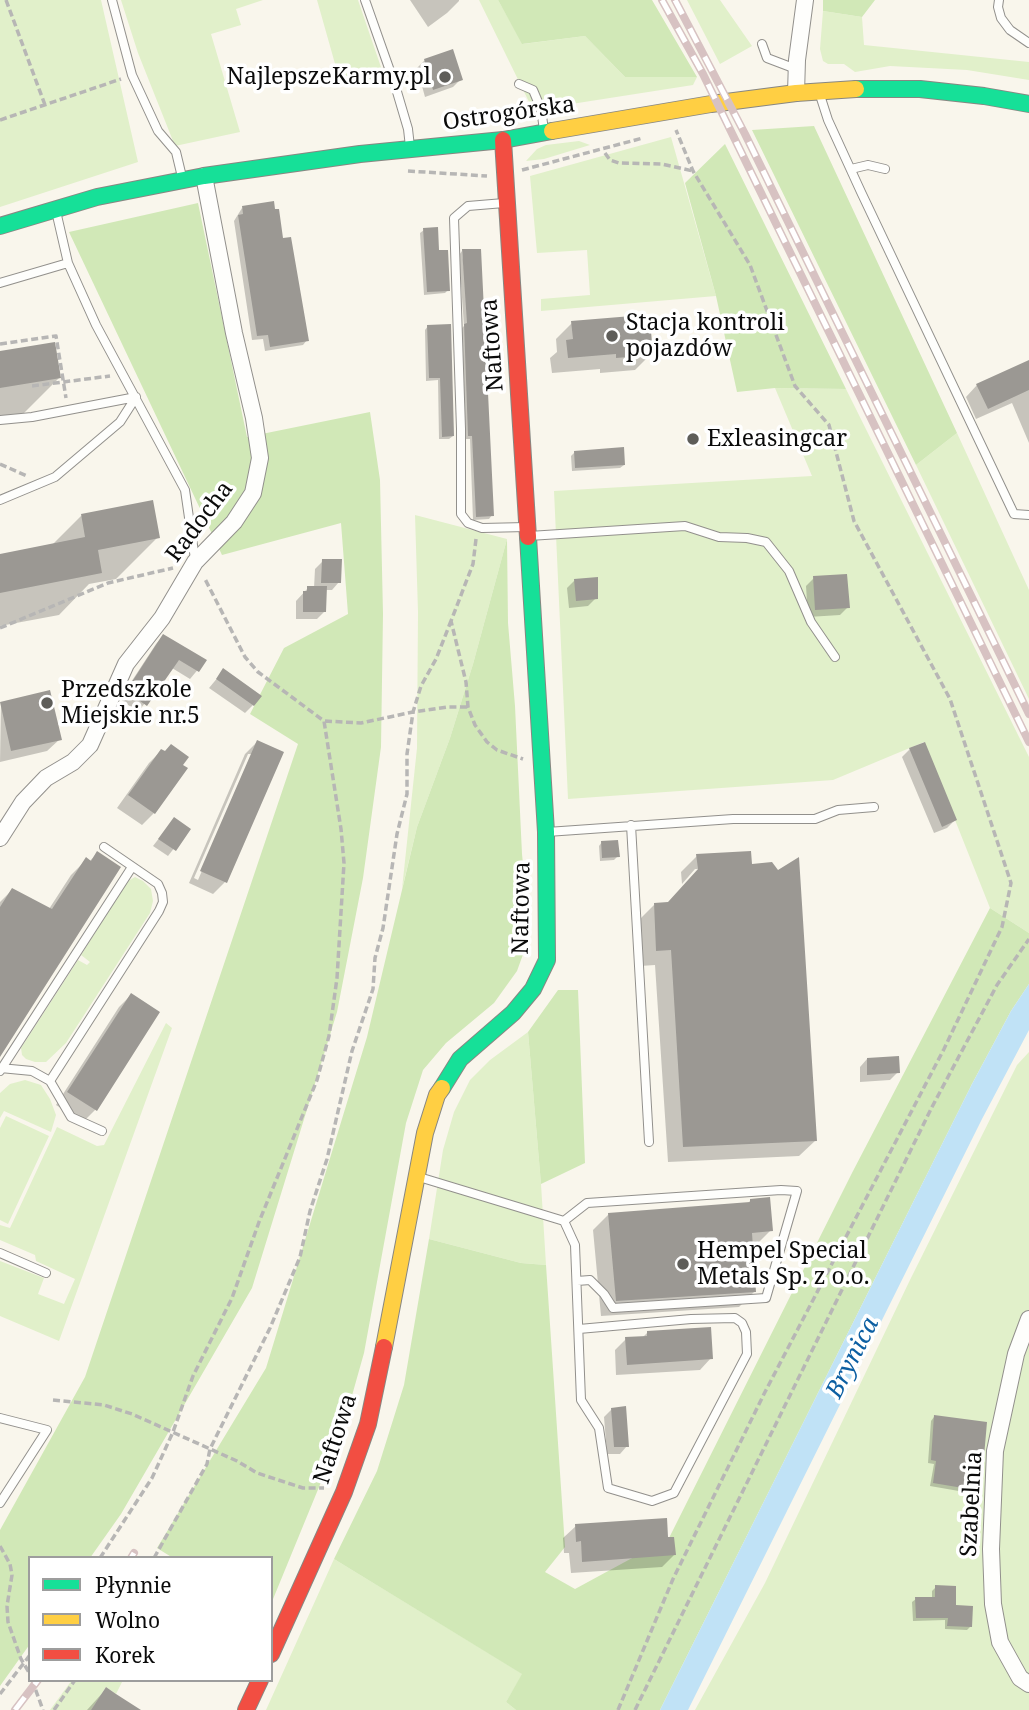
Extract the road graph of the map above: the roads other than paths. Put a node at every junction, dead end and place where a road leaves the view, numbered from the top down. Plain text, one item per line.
1 (112, 0) edge
2 (365, 0) edge
3 (805, 0) edge
4 (999, 0) edge
5 (1029, 43) edge
6 (762, 44) dead end
7 (796, 69) junction
8 (519, 83) dead end
9 (819, 91) junction
10 (796, 93) junction
11 (1029, 104) edge
12 (544, 133) junction
13 (503, 139) junction
14 (410, 150) junction
15 (885, 169) dead end
16 (851, 170) junction
17 (204, 176) junction
18 (183, 180) junction
19 (507, 203) junction
20 (55, 209) junction
21 (0, 226) edge
22 (68, 263) junction
23 (0, 283) edge
24 (136, 397) junction
25 (0, 420) edge
26 (0, 500) edge
27 (1029, 515) edge
28 (529, 532) junction
29 (195, 562) junction
30 (835, 657) dead end
31 (874, 807) dead end
32 (631, 825) junction
33 (546, 832) junction
34 (0, 838) edge
35 (104, 847) dead end
36 (132, 867) junction
37 (0, 1069) edge
38 (50, 1081) junction
39 (102, 1132) dead end
40 (649, 1142) dead end
41 (416, 1177) junction
42 (564, 1222) junction
43 (0, 1253) edge
44 (46, 1273) dead end
45 (577, 1281) junction
46 (1029, 1319) edge
47 (579, 1329) junction
48 (0, 1418) edge
49 (1, 1501) edge
50 (273, 1650) edge
51 (259, 1682) edge
52 (1029, 1684) edge
53 (246, 1710) edge

1 - 18 lane
2 - 14 lane
3 - 7 street
4 - 5 lane
6 - 7 lane
7 - 10 street
8 - 12 lane
9 - 10 street, Ostrogórska
9 - 11 street, Ostrogórska
9 - 16 lane
10 - 12 street, Ostrogórska
12 - 13 street, Ostrogórska
13 - 14 street, Ostrogórska
13 - 19 street, Naftowa
14 - 17 street, Ostrogórska
15 - 16 lane
16 - 27 lane
17 - 18 street, Ostrogórska
17 - 29 street, Radocha
18 - 20 street, Ostrogórska
19 - 28 street, Naftowa
19 - 28 lane
20 - 21 street, Ostrogórska
20 - 22 lane
22 - 23 lane
22 - 24 lane
24 - 25 lane
24 - 26 lane
24 - 29 lane
28 - 30 lane
28 - 33 street, Naftowa
29 - 34 street, Radocha
31 - 32 lane
32 - 33 lane
32 - 40 lane
33 - 41 street, Naftowa
35 - 36 lane
36 - 37 lane
36 - 38 lane
37 - 38 lane
38 - 39 lane
41 - 42 lane
41 - 50 street, Naftowa
42 - 45 lane
42 - 45 lane
43 - 44 lane
45 - 47 lane
46 - 52 street, Szabelnia
47 - 47 lane
48 - 49 lane
51 - 53 street

